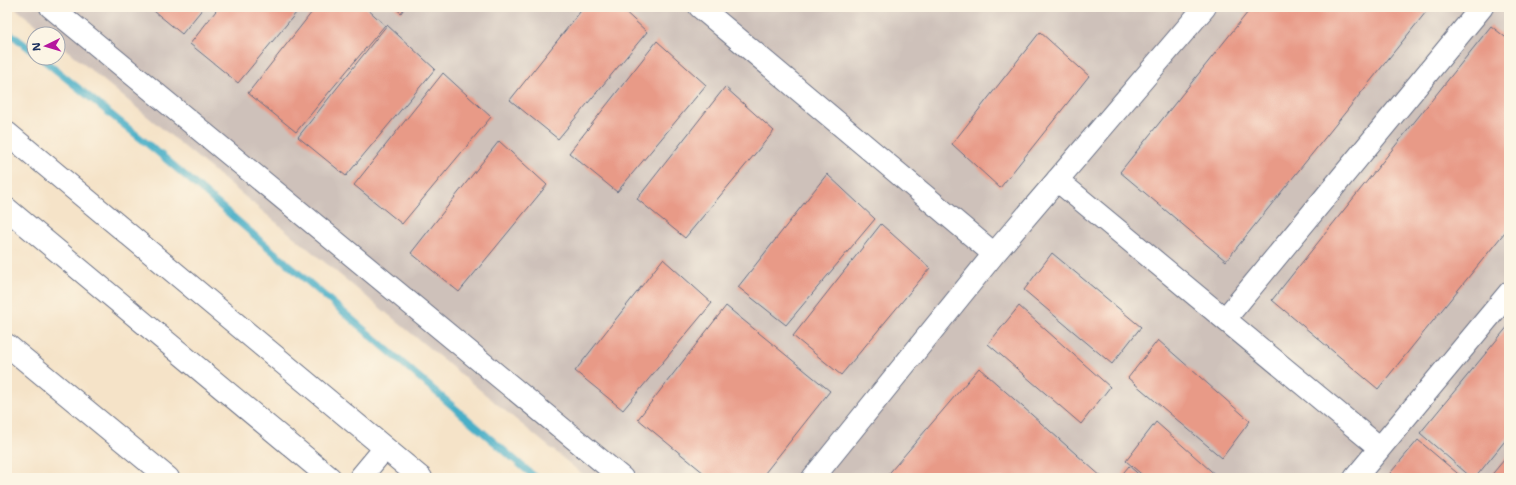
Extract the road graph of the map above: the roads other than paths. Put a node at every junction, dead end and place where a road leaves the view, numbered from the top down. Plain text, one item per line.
1 (51, 7) edge
2 (700, 7) edge
3 (1205, 7) edge
4 (1482, 7) edge
5 (7, 133) edge
6 (1057, 180) junction
7 (7, 209) edge
8 (994, 254) junction
9 (1509, 294) edge
10 (1225, 319) junction
11 (7, 345) edge
12 (385, 448) junction
13 (1380, 448) junction
14 (168, 478) edge
15 (330, 478) edge
16 (360, 478) edge
17 (421, 478) edge
18 (622, 478) edge
19 (813, 478) edge
20 (1355, 478) edge

1 - 18 street
2 - 8 street
3 - 6 street
4 - 10 street
5 - 12 street
6 - 8 street
6 - 10 street
7 - 15 street
8 - 19 street
9 - 13 street
10 - 13 street
11 - 14 street
12 - 16 street
12 - 17 street
13 - 20 street

